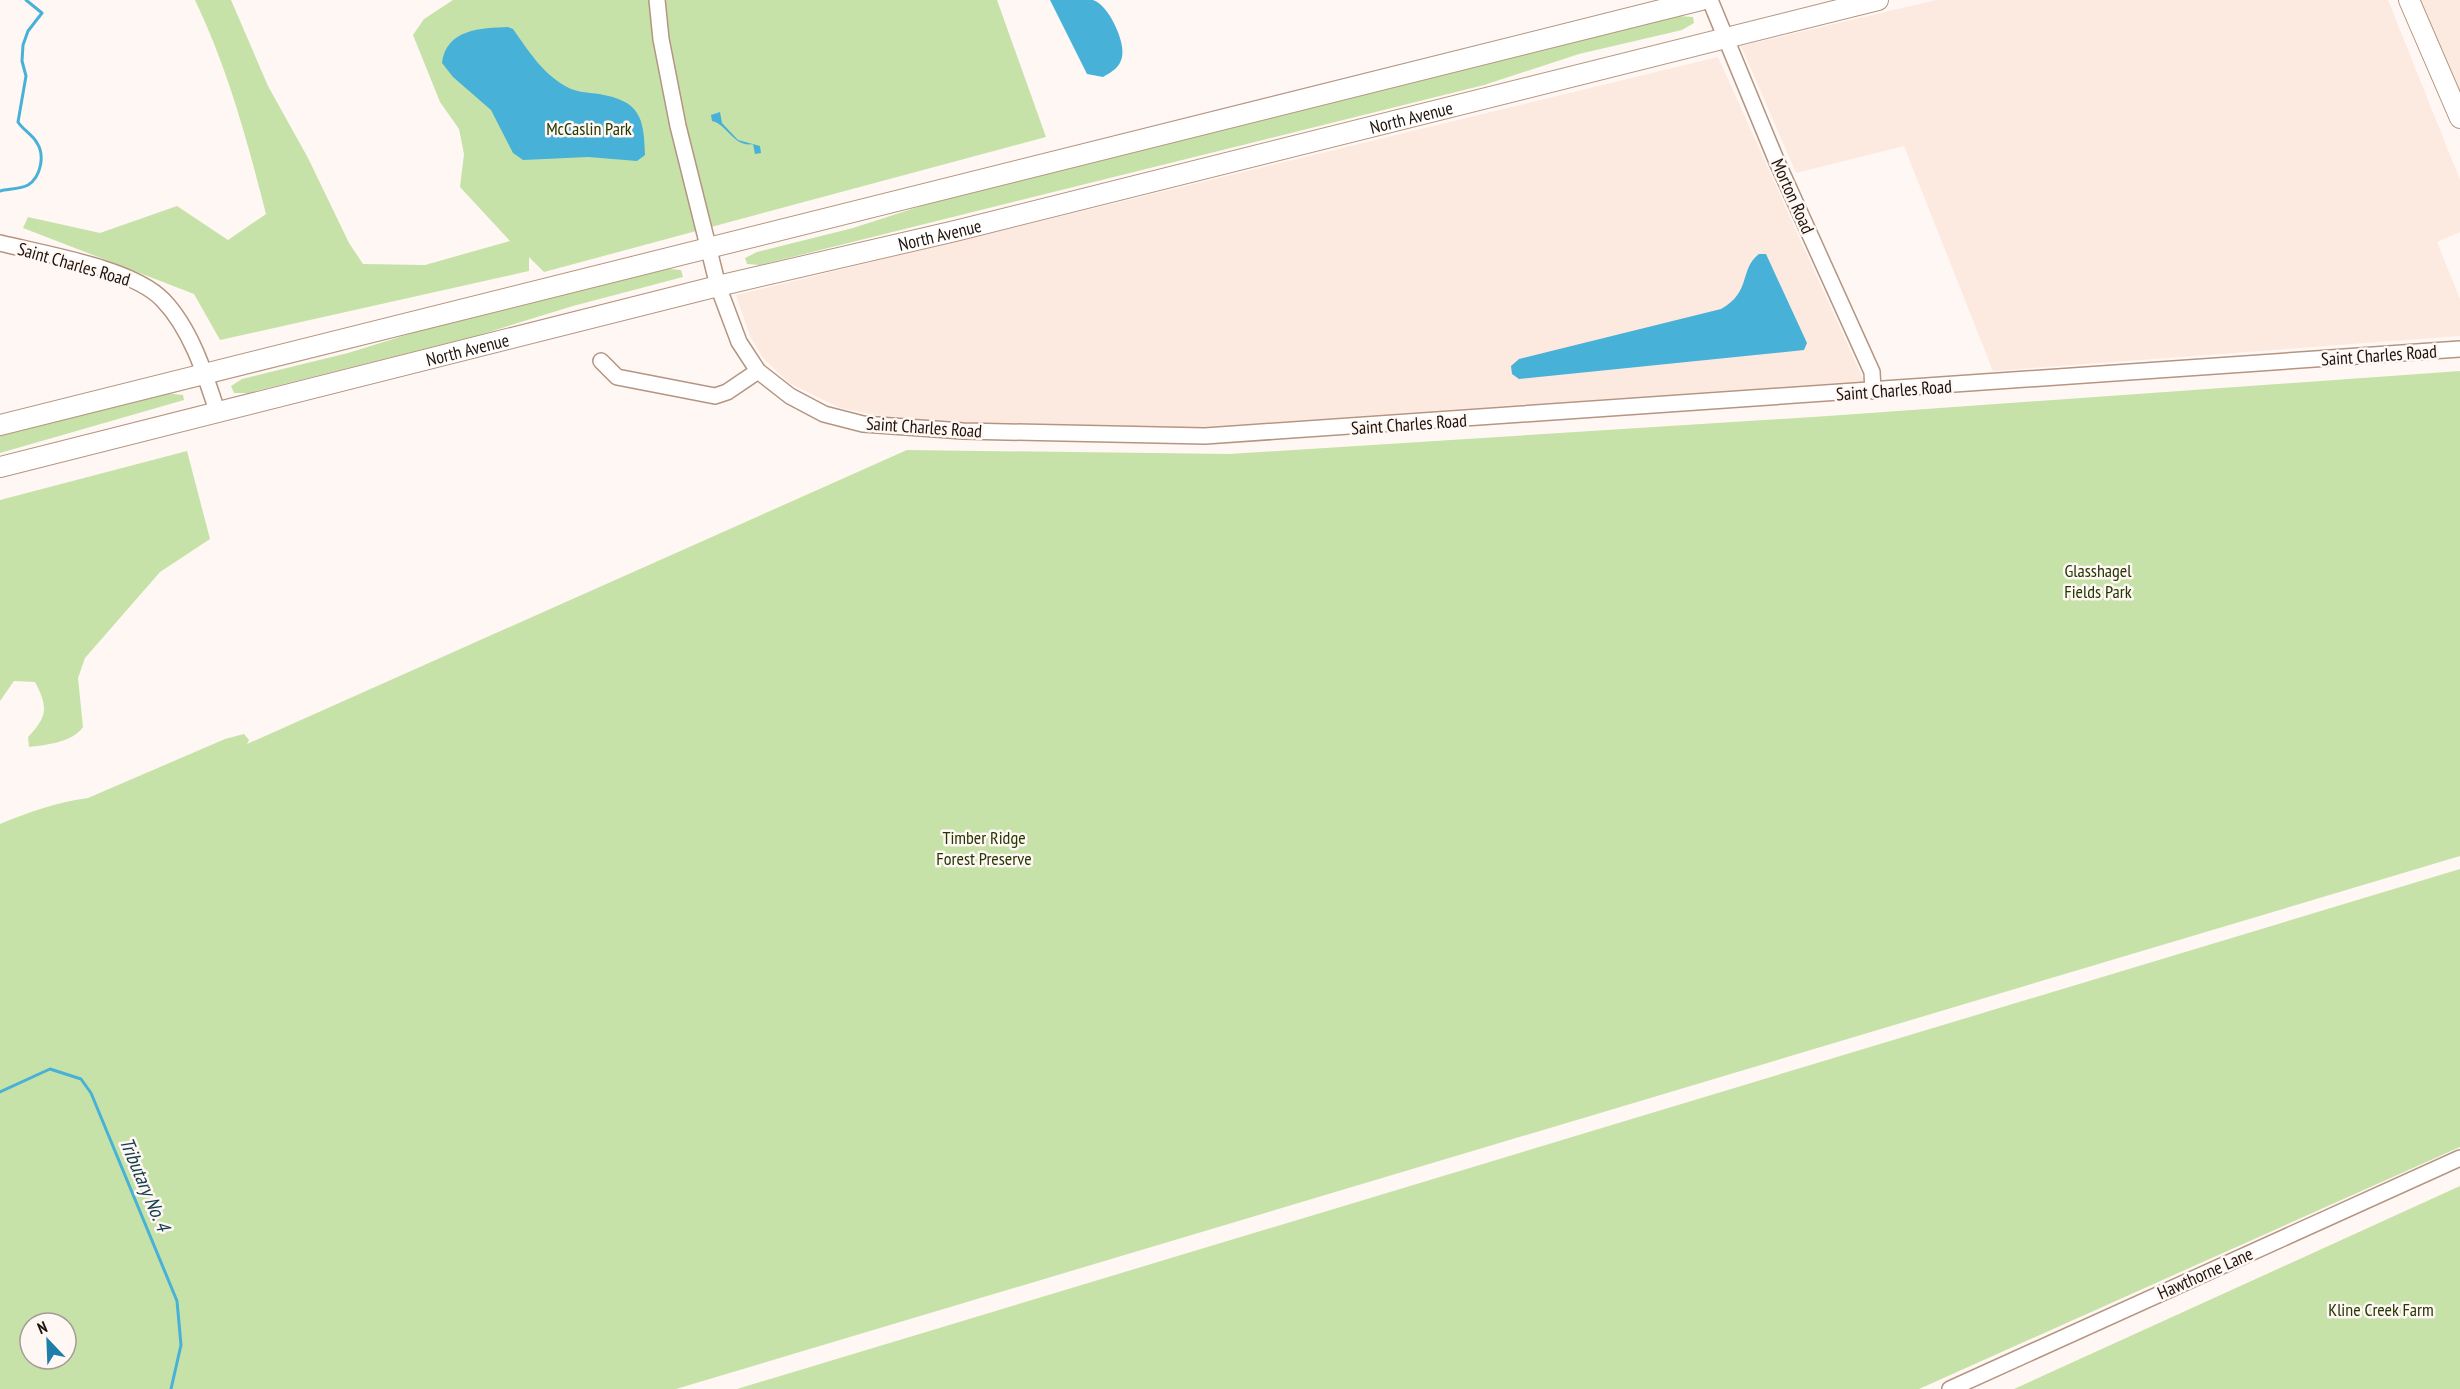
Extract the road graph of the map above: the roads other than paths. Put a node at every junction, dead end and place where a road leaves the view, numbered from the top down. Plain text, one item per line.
1 (657, 0) edge
2 (1701, 0) edge
3 (1710, 0) edge
4 (1878, 0) edge
5 (2409, 0) edge
6 (1726, 37) junction
7 (2460, 118) edge
8 (0, 243) edge
9 (709, 248) junction
10 (718, 286) junction
11 (2460, 350) edge
12 (601, 361) dead end
13 (758, 371) junction
14 (205, 373) junction
15 (1873, 391) junction
16 (217, 411) junction
17 (0, 425) edge
18 (0, 467) edge
19 (2460, 1158) edge
20 (1950, 1389) edge

1 - 9 street, Saint Charles Road
2 - 9 main road
3 - 6 street, Morton Road
4 - 6 main road, North Avenue
5 - 7 main road
6 - 10 main road, North Avenue
6 - 15 street, Morton Road
8 - 14 street, Saint Charles Road
9 - 10 street, Saint Charles Road
9 - 14 main road
10 - 13 street, Saint Charles Road
10 - 16 main road, North Avenue
11 - 15 street, Saint Charles Road
12 - 13 street
13 - 15 street, Saint Charles Road
14 - 16 street, Saint Charles Road
14 - 17 main road
16 - 18 main road, North Avenue
19 - 20 street, Hawthorne Lane

